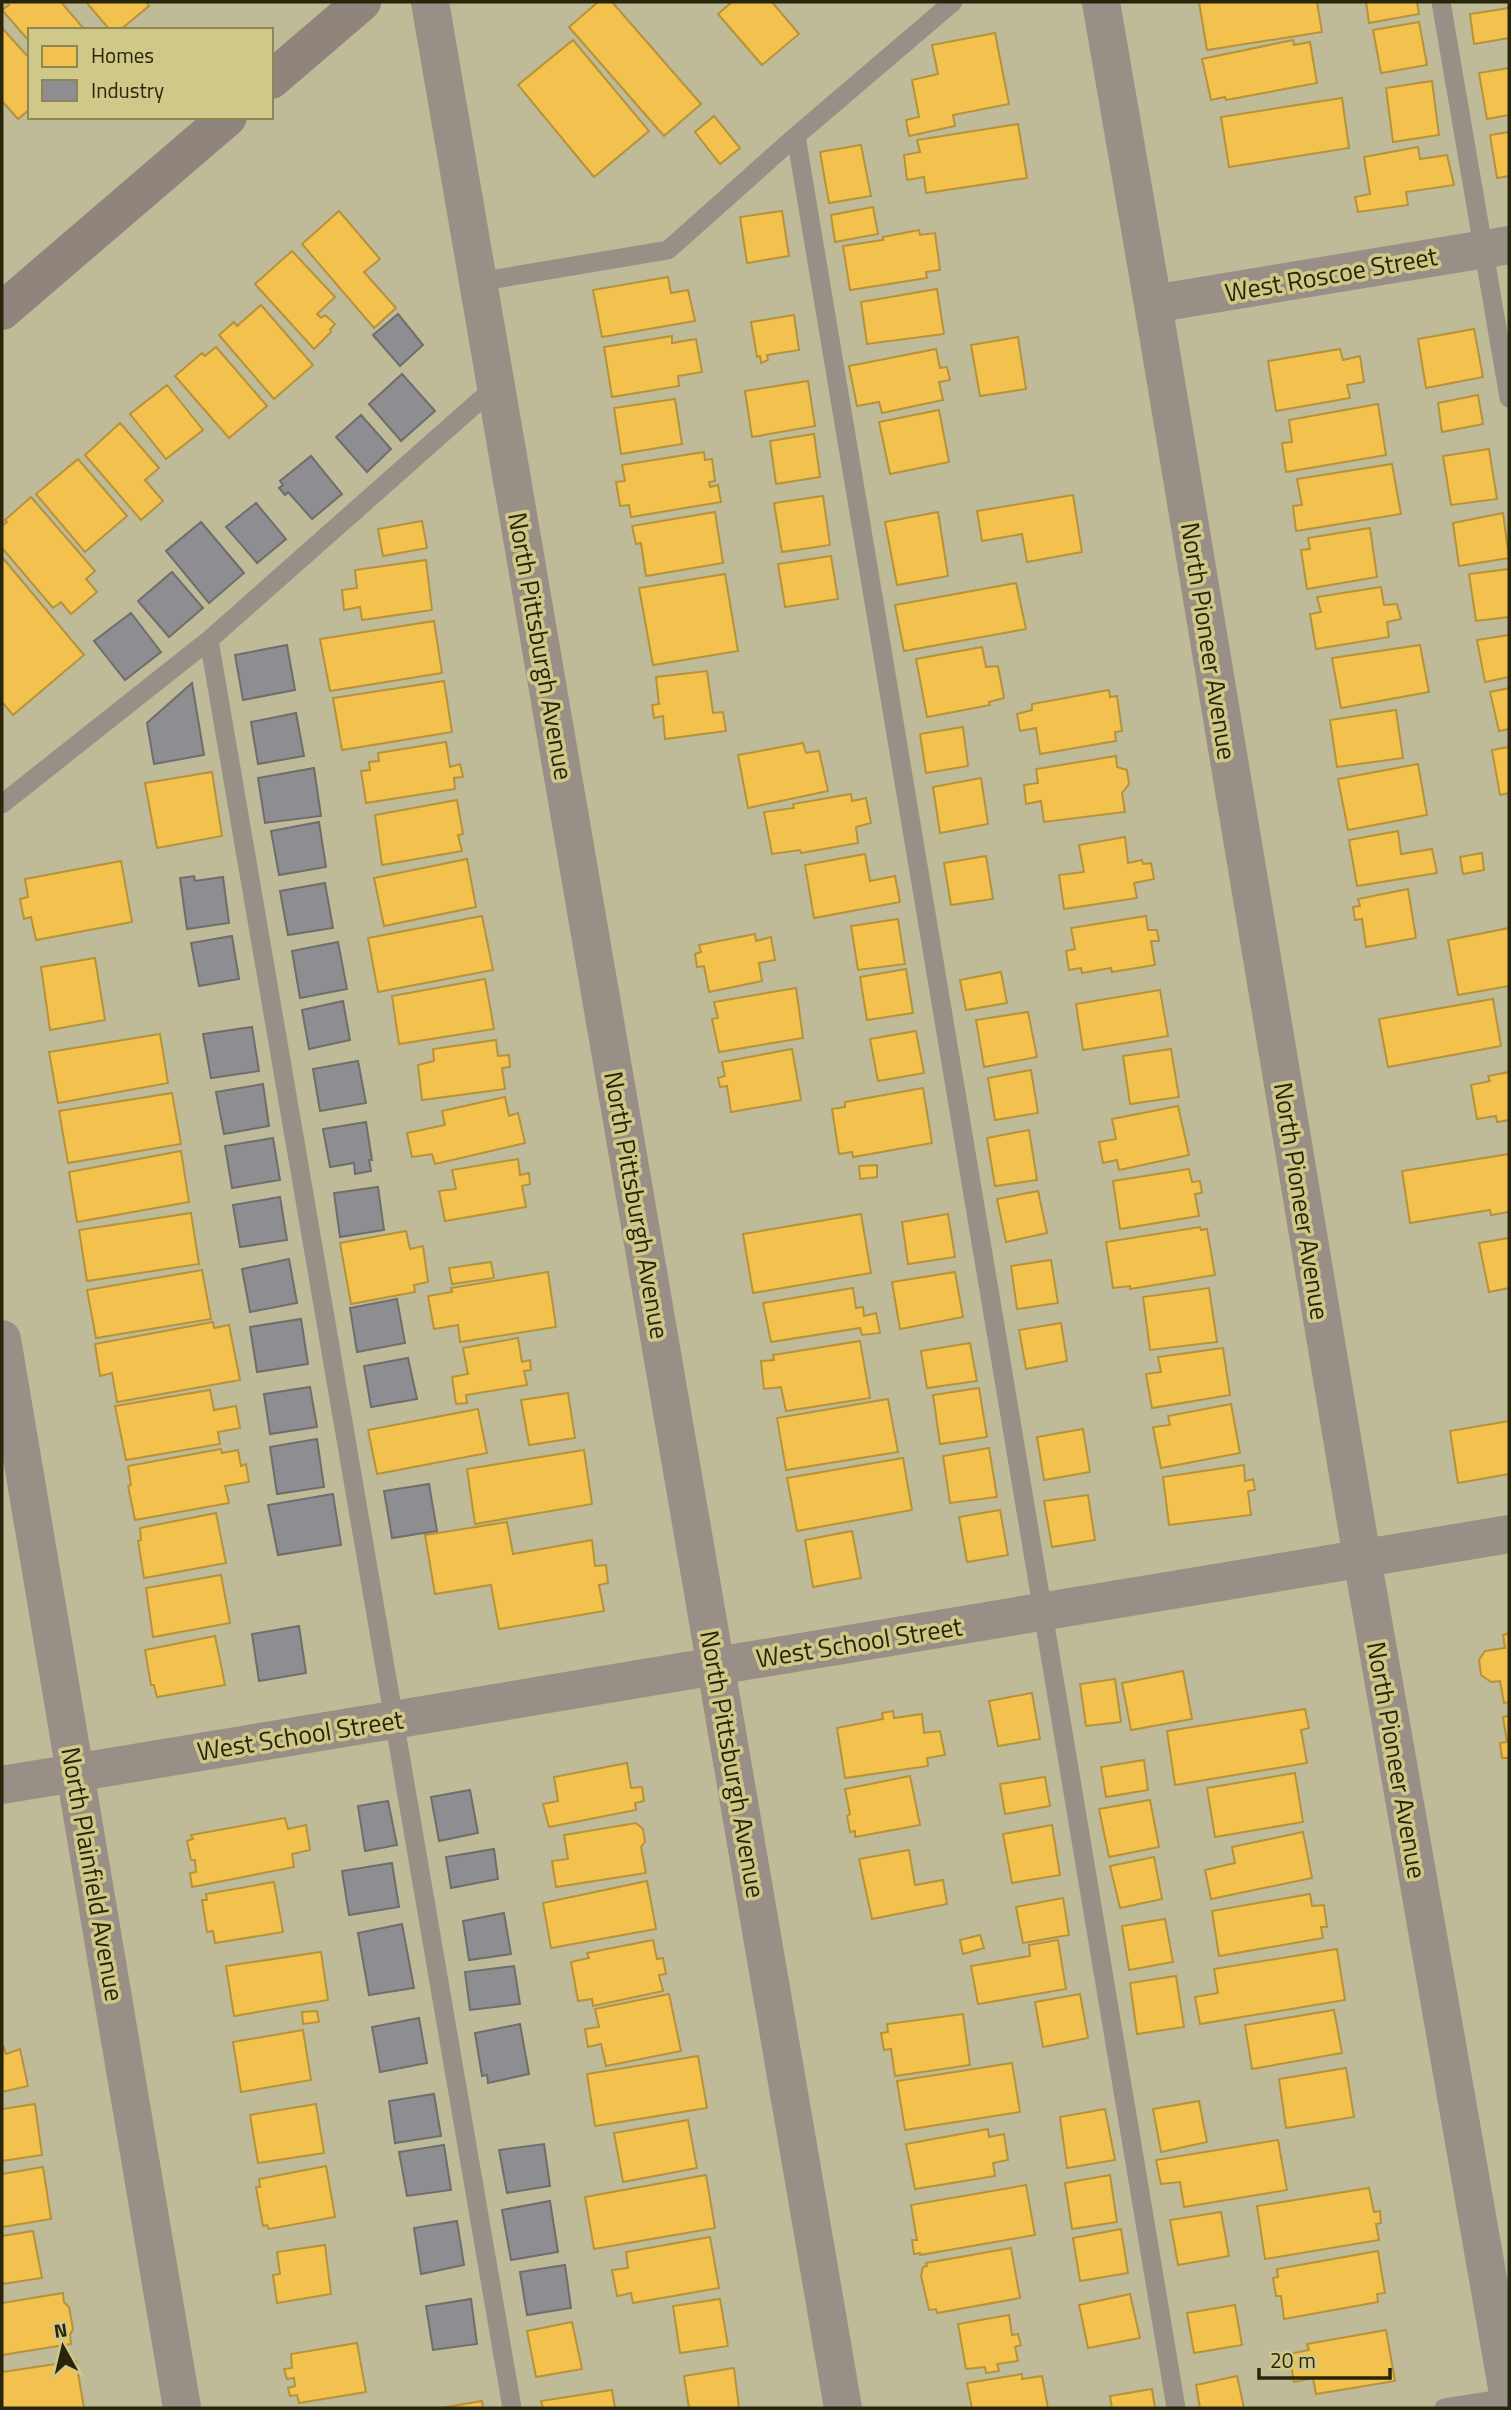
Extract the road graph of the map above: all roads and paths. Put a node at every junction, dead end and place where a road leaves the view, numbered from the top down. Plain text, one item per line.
1 (362, 2) edge
2 (430, 2) edge
3 (953, 2) edge
4 (1101, 2) edge
5 (1441, 2) edge
6 (273, 78) edge
7 (226, 119) edge
8 (796, 136) junction
9 (1497, 247) edge
10 (478, 282) junction
11 (1153, 304) junction
12 (2, 311) edge
13 (496, 386) junction
14 (1509, 398) edge
15 (209, 640) junction
16 (2, 804) edge
17 (2, 1339) edge
18 (1509, 1534) edge
19 (1362, 1558) junction
20 (1042, 1611) junction
21 (716, 1665) junction
22 (393, 1720) junction
23 (76, 1772) junction
24 (2, 1785) edge
25 (1509, 2398) edge
26 (182, 2408) edge
27 (512, 2408) edge
28 (843, 2408) edge
29 (1176, 2408) edge
30 (1444, 2408) edge

1 - 6 main road
2 - 10 street, North Pittsburgh Avenue
3 - 8 lane
4 - 11 street, North Pioneer Avenue
5 - 9 lane
7 - 12 main road
8 - 10 lane
8 - 20 lane
9 - 11 street, West Roscoe Street
9 - 14 lane
10 - 13 street, North Pittsburgh Avenue
11 - 19 street, North Pioneer Avenue
13 - 15 lane
13 - 21 street, North Pittsburgh Avenue
15 - 16 lane
15 - 22 lane
17 - 23 street, North Plainfield Avenue
18 - 19 street, West School Street
19 - 20 street, West School Street
19 - 25 street, North Pioneer Avenue
20 - 21 street, West School Street
20 - 29 lane
21 - 22 street, West School Street
21 - 28 street, North Pittsburgh Avenue
22 - 23 street, West School Street
22 - 27 lane
23 - 24 street, West School Street
23 - 26 street, North Plainfield Avenue
25 - 30 lane

